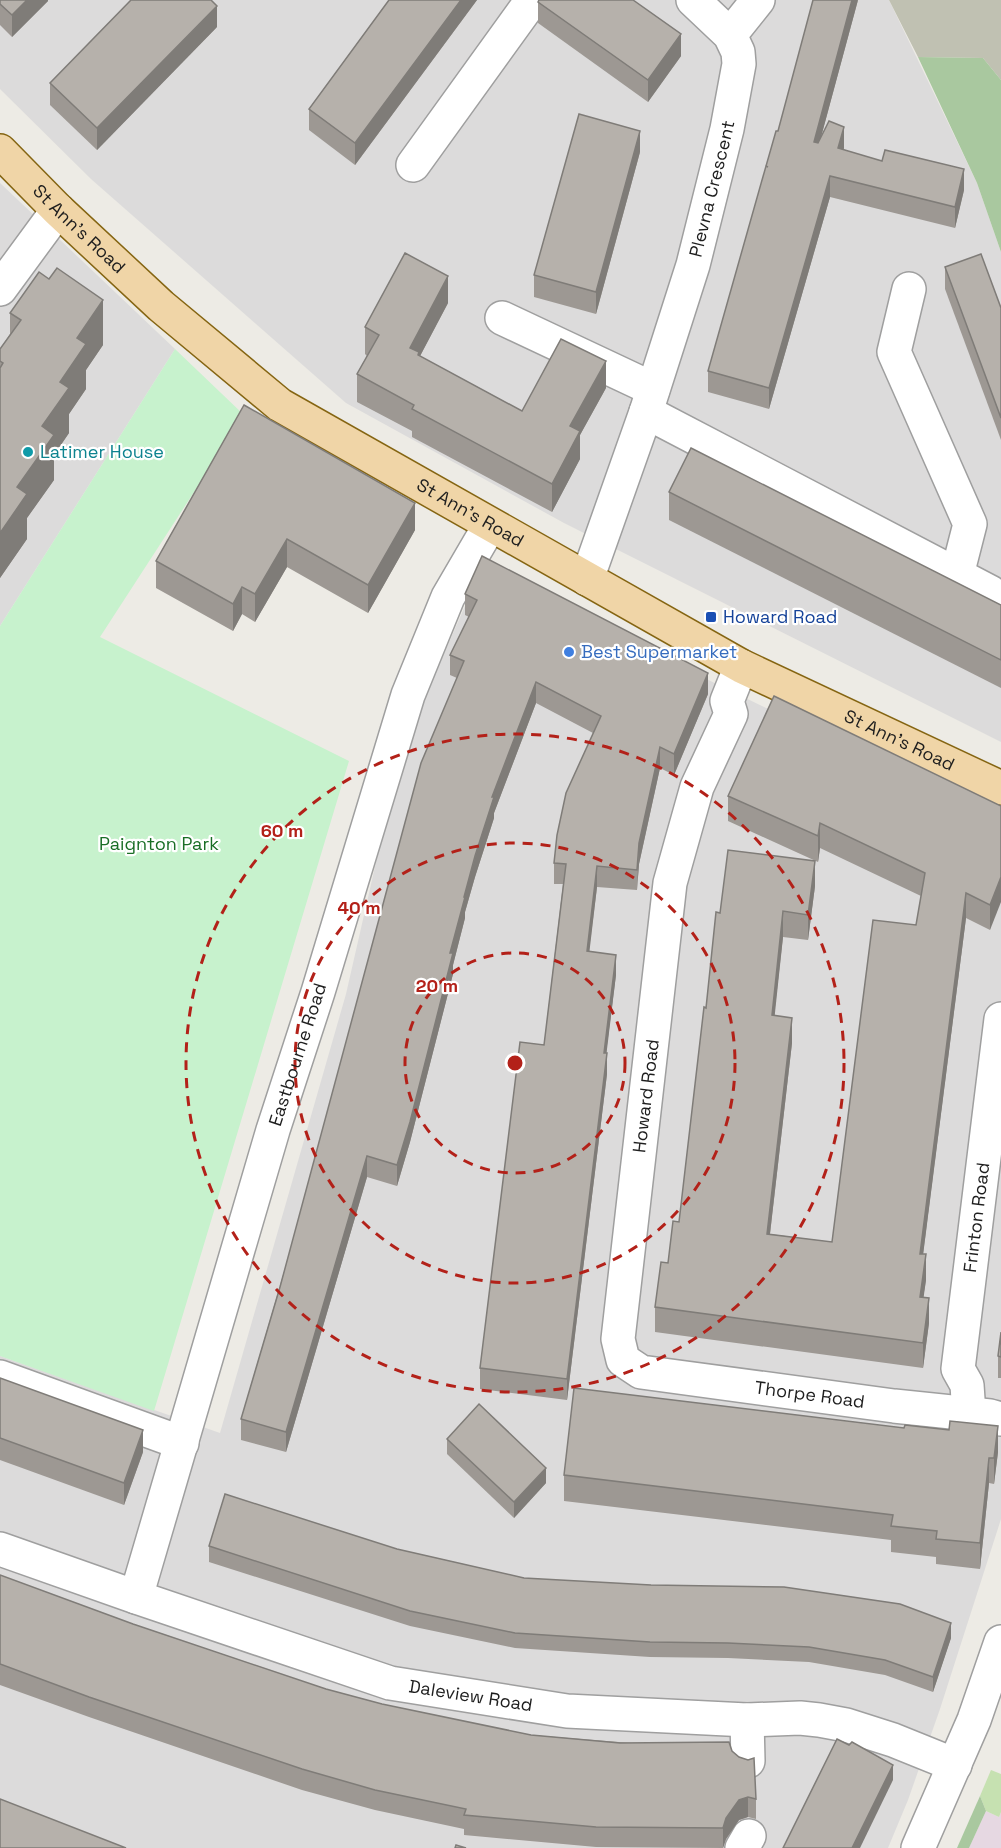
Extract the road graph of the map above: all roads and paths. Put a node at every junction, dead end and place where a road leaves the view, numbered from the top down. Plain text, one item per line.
1 (532, 0) edge
2 (693, 0) edge
3 (758, 0) edge
4 (730, 35) junction
5 (0, 151) edge
6 (413, 165) dead end
7 (58, 210) junction
8 (0, 289) edge
9 (909, 289) dead end
10 (502, 318) dead end
11 (650, 401) junction
12 (490, 525) junction
13 (957, 574) junction
14 (587, 579) junction
15 (990, 592) dead end
16 (741, 666) junction
17 (1001, 788) edge
18 (1001, 1019) edge
19 (622, 1360) joint
20 (0, 1377) edge
21 (969, 1414) junction
22 (1001, 1419) edge
23 (182, 1443) junction
24 (0, 1549) edge
25 (136, 1597) junction
26 (1001, 1642) edge
27 (747, 1720) junction
28 (748, 1761) edge
29 (955, 1765) junction
30 (918, 1848) edge

1 - 6 street
2 - 4 street
3 - 4 street
4 - 11 street, Plevna Crescent
5 - 7 main road, St Ann's Road
7 - 8 street
7 - 12 main road, St Ann's Road
9 - 13 street
10 - 11 street
11 - 13 street
11 - 14 street, Plevna Crescent
12 - 14 main road, St Ann's Road
12 - 23 street, Eastbourne Road
13 - 15 street
14 - 16 main road, St Ann's Road
16 - 17 main road, St Ann's Road
16 - 19 street, Howard Road
18 - 21 street, Frinton Road
19 - 21 street, Thorpe Road
20 - 23 street
21 - 22 street, Thorpe Road
23 - 25 street, Eastbourne Road
24 - 25 street, Daleview Road
25 - 27 street, Daleview Road
26 - 29 street
27 - 28 street
27 - 29 street, Daleview Road
29 - 30 street

